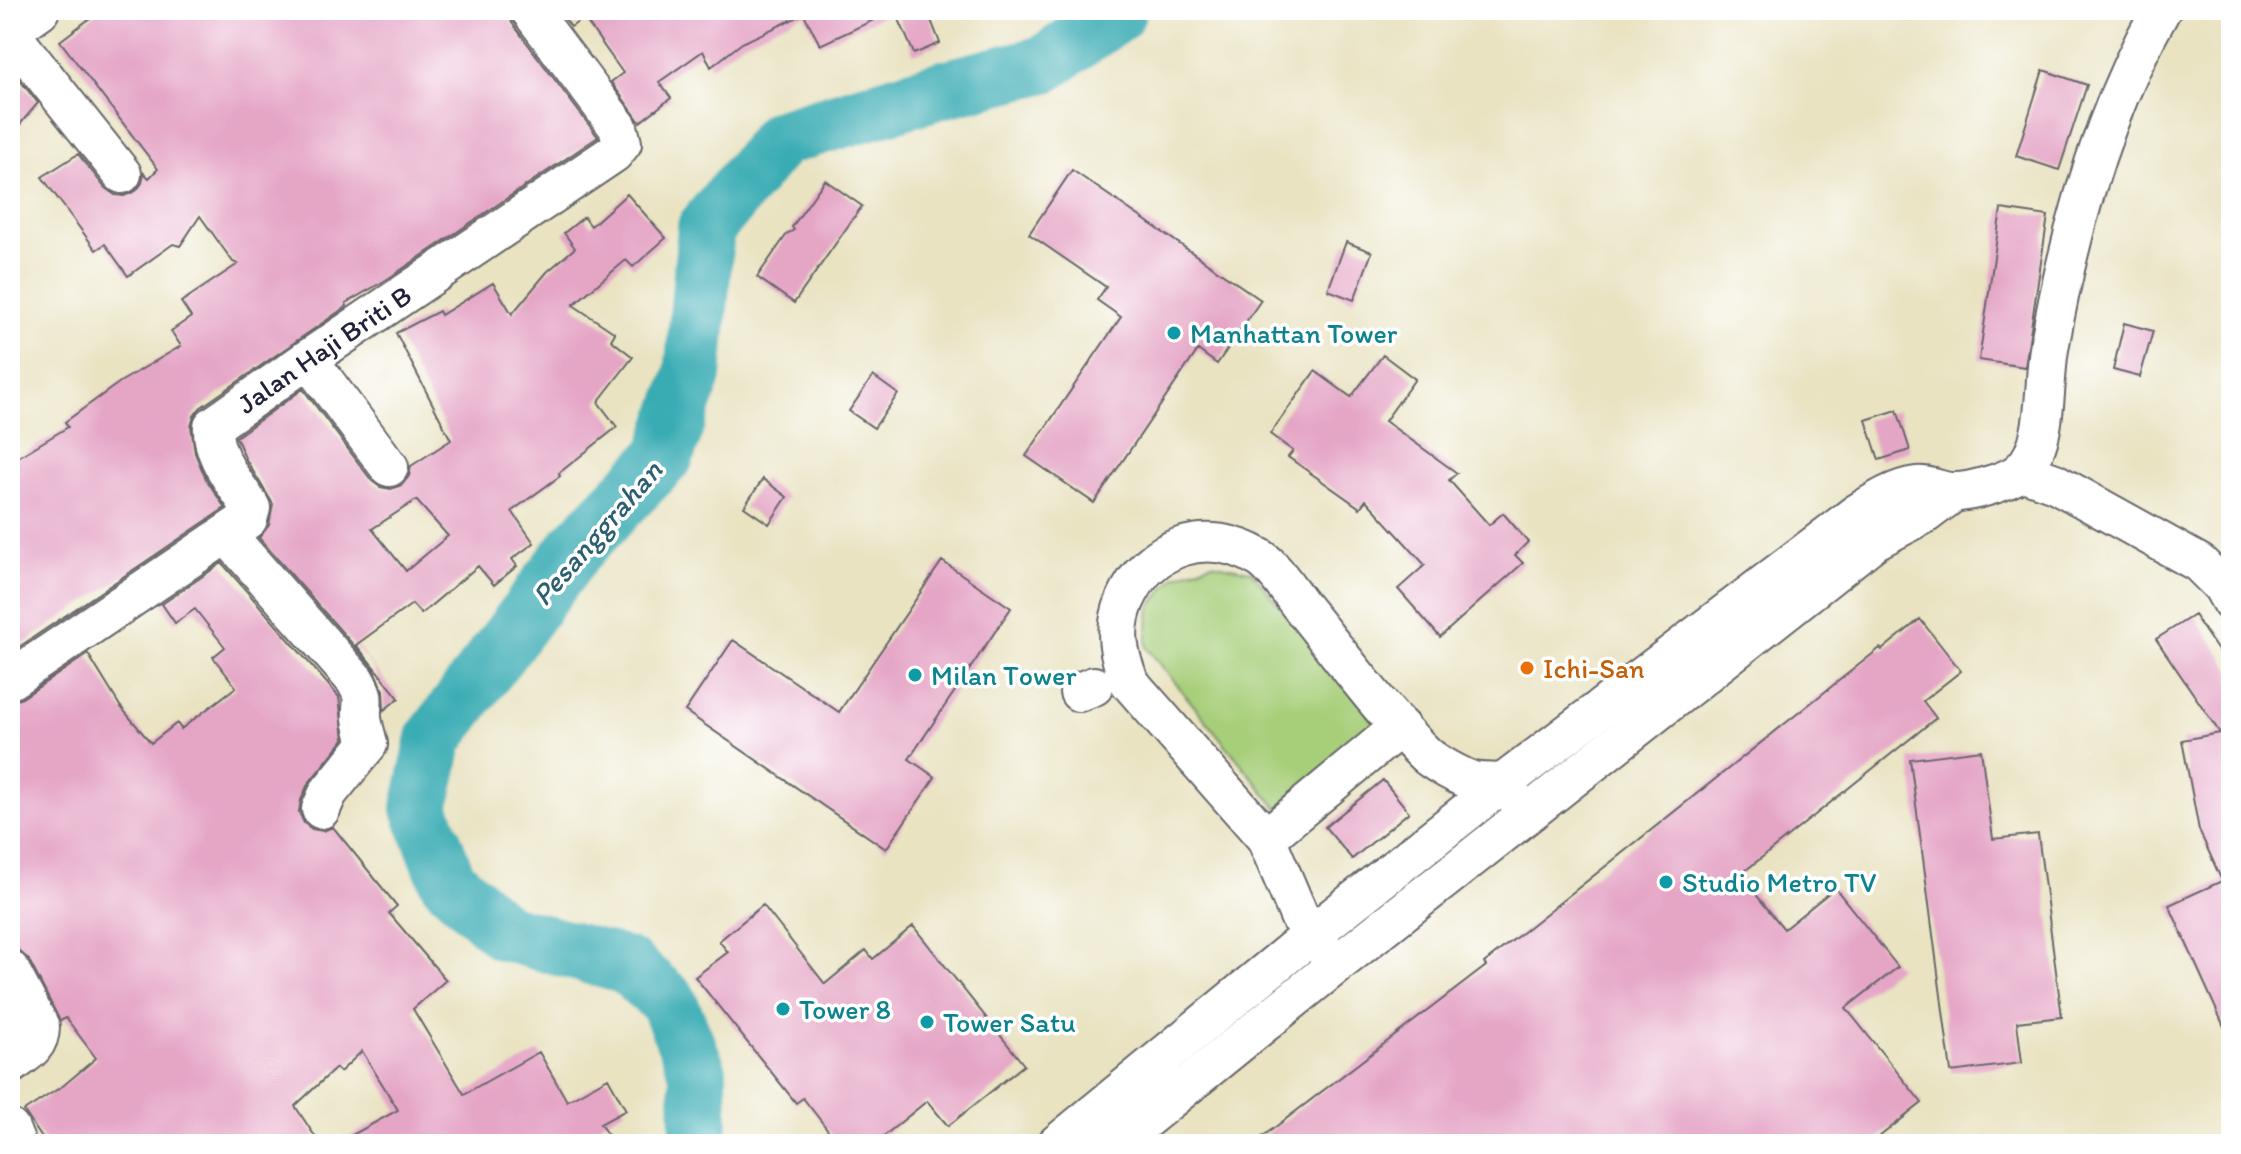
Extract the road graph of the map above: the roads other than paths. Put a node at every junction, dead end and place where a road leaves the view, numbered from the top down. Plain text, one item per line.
1 (40, 10) edge
2 (530, 10) edge
3 (2161, 10) edge
4 (10, 32) edge
5 (122, 174) dead end
6 (308, 359) junction
7 (389, 467) dead end
8 (2021, 471) junction
9 (1953, 493) junction
10 (227, 535) junction
11 (2224, 584) edge
12 (10, 680) edge
13 (1400, 727) junction
14 (1503, 783) junction
15 (321, 809) dead end
16 (1527, 814) junction
17 (1266, 838) junction
18 (1312, 934) junction
19 (1337, 964) junction
20 (10, 970) edge
21 (10, 1065) edge
22 (10, 1129) edge
23 (16, 1144) edge
24 (1057, 1144) edge
25 (1115, 1144) edge

1 - 4 street
2 - 6 street, Jalan Haji Briti B
3 - 8 street
4 - 5 street
6 - 7 street
6 - 10 street, Jalan Haji Briti B
8 - 9 street
8 - 11 street
9 - 14 street
9 - 16 street
10 - 12 street, Jalan Haji Briti B
10 - 15 street
13 - 14 street
13 - 17 street
13 - 17 street
14 - 16 street
14 - 18 street
16 - 19 street
17 - 18 street
18 - 19 street
18 - 24 street
19 - 25 street
20 - 21 street
22 - 23 street

